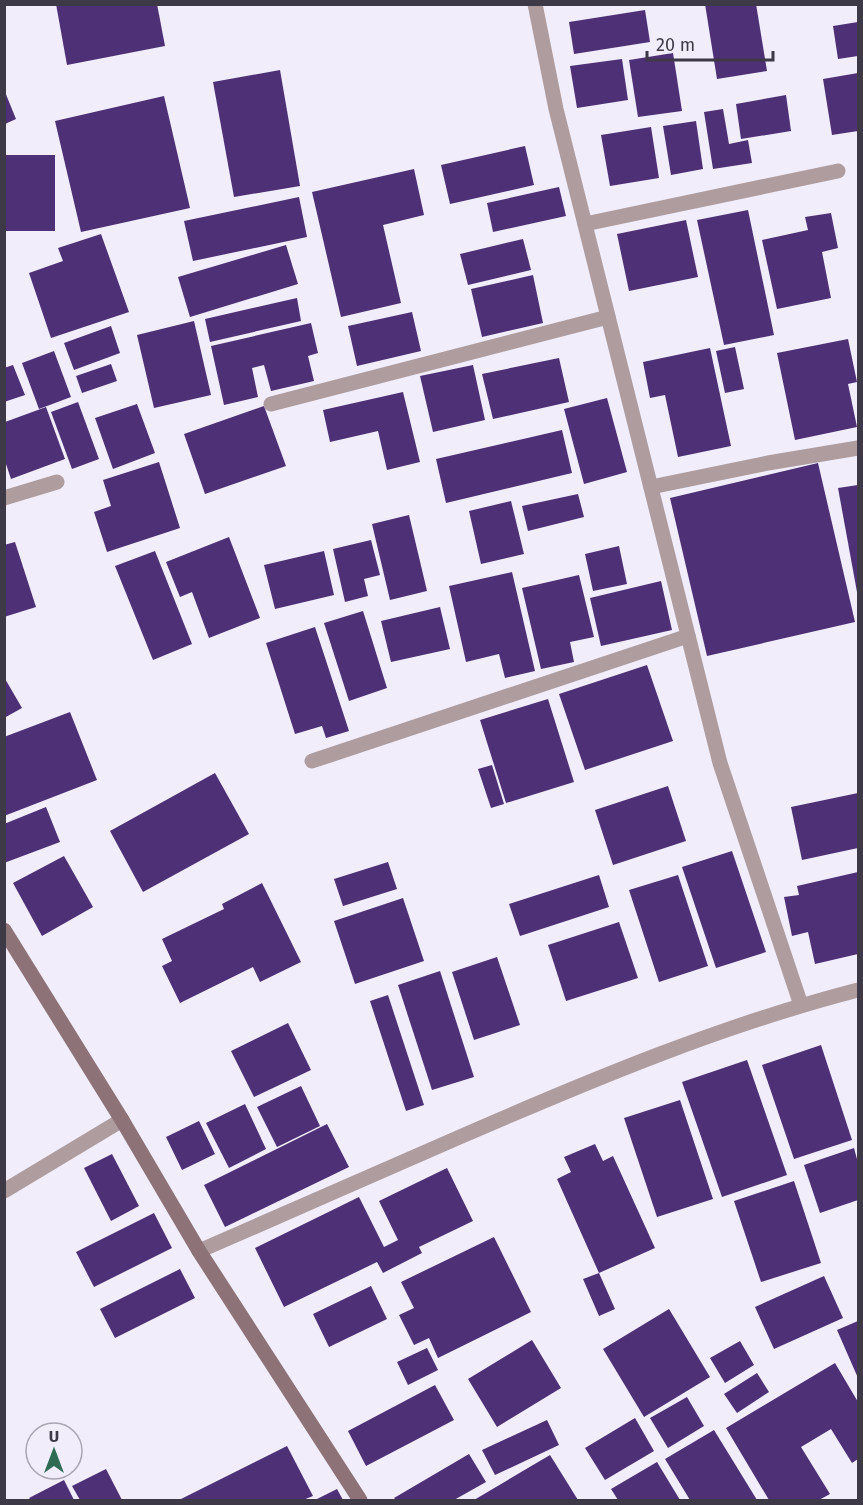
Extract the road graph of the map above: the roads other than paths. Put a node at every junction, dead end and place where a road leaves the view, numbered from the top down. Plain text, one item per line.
1 (535, 4) edge
2 (838, 171) dead end
3 (585, 224) junction
4 (608, 316) junction
5 (271, 404) dead end
6 (858, 448) edge
7 (57, 482) dead end
8 (651, 487) junction
9 (4, 498) edge
10 (688, 636) junction
11 (312, 761) dead end
12 (4, 930) edge
13 (858, 990) edge
14 (801, 1005) junction
15 (122, 1120) junction
16 (4, 1191) edge
17 (199, 1251) junction
18 (360, 1500) edge

1 - 3 street
2 - 3 street
3 - 4 street
4 - 5 street
4 - 8 street
6 - 8 street
7 - 9 street
8 - 10 street
10 - 11 street
10 - 14 street
12 - 15 street
13 - 14 street
14 - 17 street
15 - 16 street
15 - 17 street
17 - 18 street

